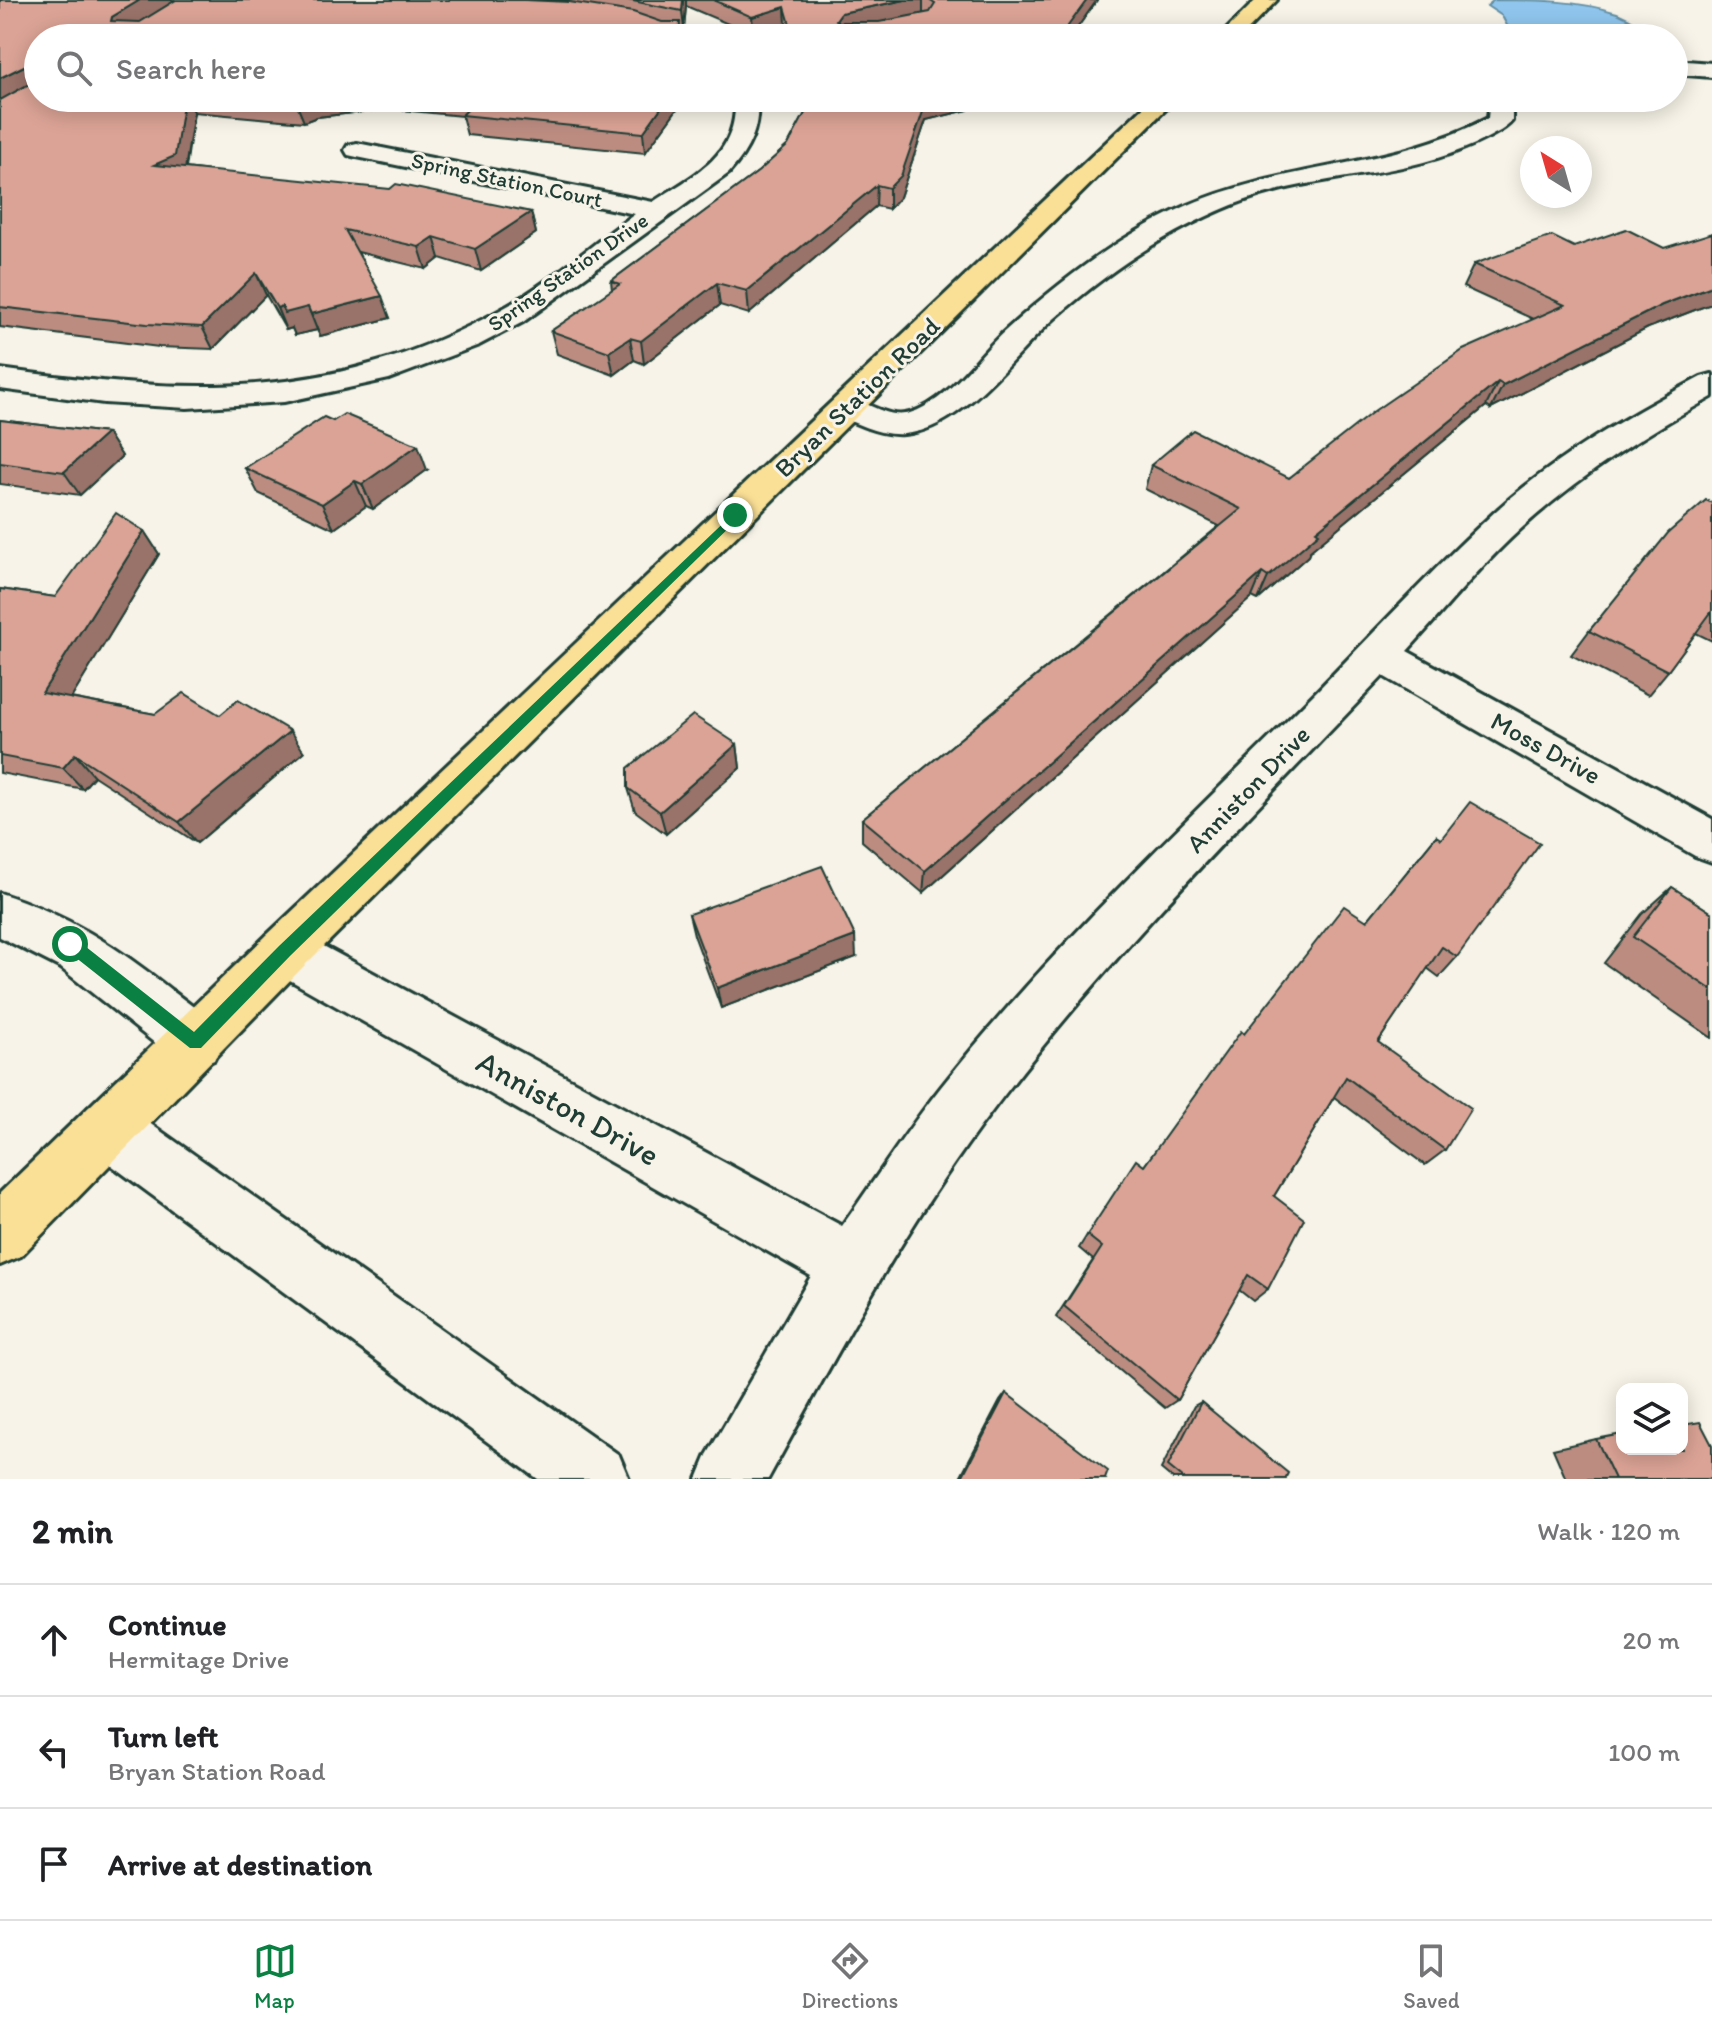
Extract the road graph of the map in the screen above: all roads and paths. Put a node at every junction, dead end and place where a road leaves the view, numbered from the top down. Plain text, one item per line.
1 (1267, 0) edge
2 (1242, 24) edge
3 (1688, 68) edge
4 (1712, 70) edge
5 (747, 112) edge
6 (1152, 112) edge
7 (1500, 112) edge
8 (357, 150) dead end
9 (657, 211) junction
10 (0, 379) edge
11 (1712, 384) edge
12 (846, 407) junction
13 (1379, 655) junction
14 (1712, 842) edge
15 (0, 915) edge
16 (285, 951) junction
17 (195, 1042) junction
18 (108, 1128) junction
19 (0, 1235) edge
20 (852, 1265) junction
21 (595, 1479) edge
22 (731, 1479) edge

1 - 2 main road
3 - 4 street
5 - 9 street, Spring Station Drive
6 - 12 main road, Bryan Station Road
7 - 12 street
8 - 9 street, Spring Station Court
9 - 10 street, Spring Station Drive
11 - 13 street, Anniston Drive
12 - 16 main road, Bryan Station Road
13 - 14 street, Moss Drive
13 - 20 street, Anniston Drive
15 - 17 street
16 - 17 main road, Bryan Station Road
16 - 20 street, Anniston Drive
17 - 18 main road, Bryan Station Road
18 - 19 main road, Bryan Station Road
18 - 21 street
20 - 22 street, Anniston Drive

